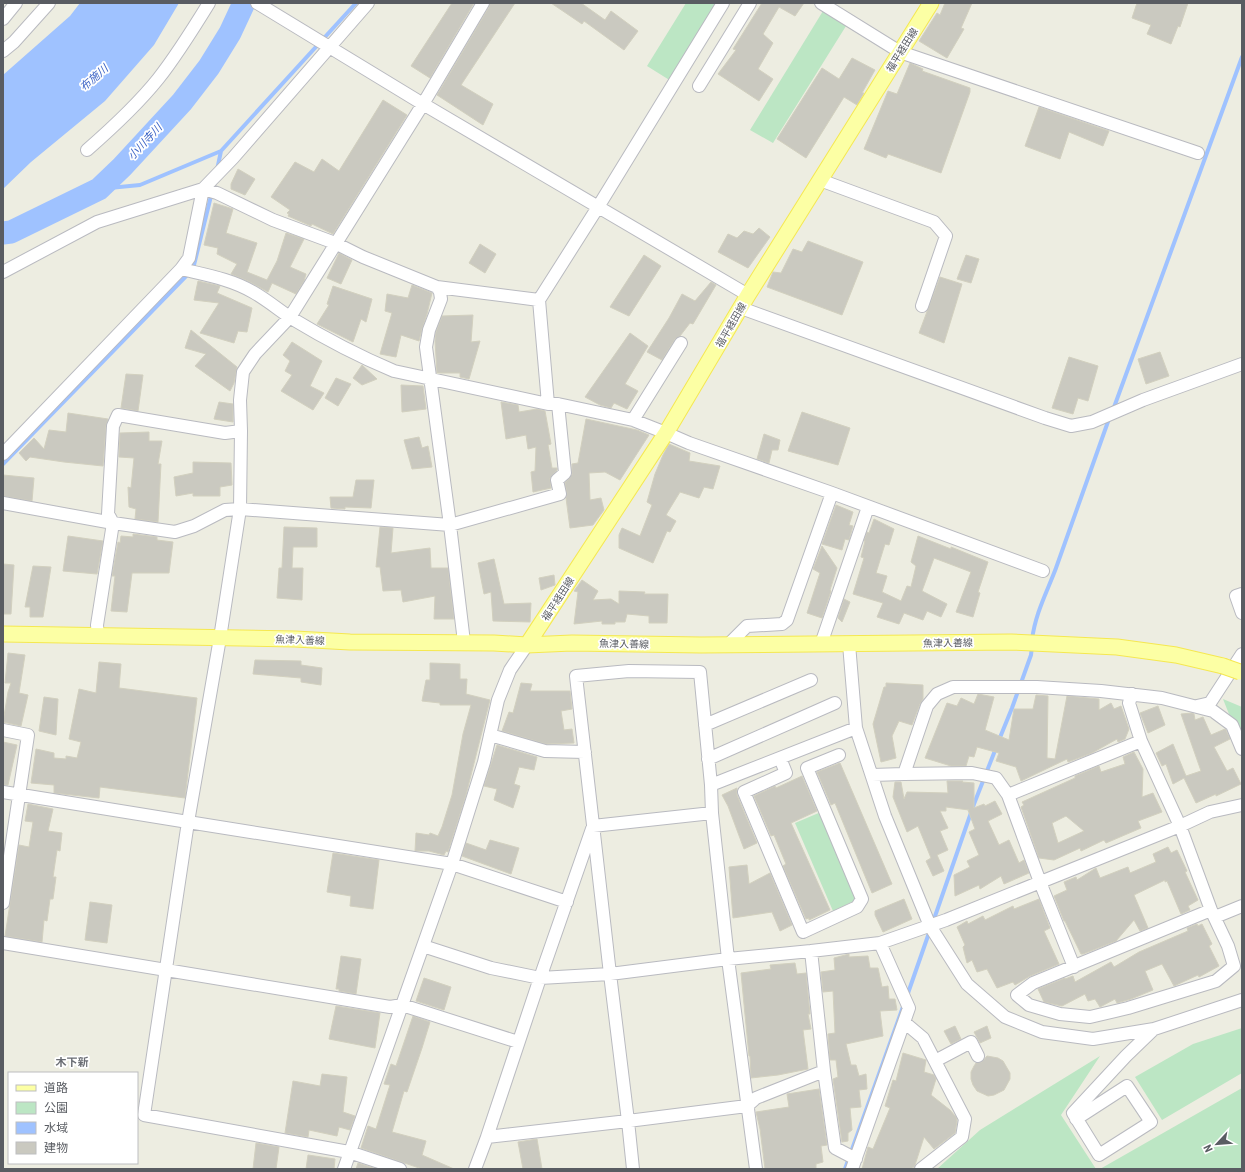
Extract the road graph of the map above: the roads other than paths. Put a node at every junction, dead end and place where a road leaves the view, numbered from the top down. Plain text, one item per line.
1 (16, 3) edge
2 (49, 3) edge
3 (210, 3) edge
4 (257, 3) edge
5 (368, 3) edge
6 (483, 3) edge
7 (724, 3) edge
8 (750, 3) edge
9 (821, 3) edge
10 (931, 3) edge
11 (3, 19) edge
12 (329, 46) junction
13 (3, 51) edge
14 (900, 52) junction
15 (699, 86) dead end
16 (423, 104) junction
17 (87, 150) dead end
18 (1198, 153) dead end
19 (820, 180) junction
20 (203, 189) junction
21 (598, 207) junction
22 (335, 243) junction
23 (181, 269) junction
24 (3, 272) edge
25 (437, 287) junction
26 (539, 300) junction
27 (744, 302) junction
28 (922, 306) dead end
29 (290, 317) junction
30 (681, 343) dead end
31 (1242, 364) edge
32 (430, 378) junction
33 (553, 404) junction
34 (633, 420) junction
35 (241, 431) junction
36 (666, 433) junction
37 (3, 454) edge
38 (832, 493) junction
39 (3, 503) edge
40 (868, 507) junction
41 (240, 509) junction
42 (113, 523) junction
43 (450, 525) junction
44 (1043, 571) dead end
45 (1242, 594) edge
46 (1242, 613) edge
47 (3, 634) edge
48 (98, 636) junction
49 (220, 638) junction
50 (464, 642) junction
51 (820, 644) junction
52 (849, 644) junction
53 (527, 645) junction
54 (728, 645) junction
55 (1242, 654) edge
56 (1241, 672) edge
57 (811, 680) dead end
58 (1132, 694) junction
59 (835, 703) dead end
60 (1195, 707) junction
61 (705, 725) junction
62 (856, 728) junction
63 (3, 730) edge
64 (490, 735) junction
65 (1141, 741) junction
66 (1242, 749) edge
67 (585, 752) junction
68 (839, 755) dead end
69 (780, 758) junction
70 (708, 759) junction
71 (807, 768) junction
72 (786, 773) junction
73 (904, 774) junction
74 (872, 775) junction
75 (711, 786) junction
76 (3, 792) edge
77 (19, 794) junction
78 (1008, 795) junction
79 (1242, 805) edge
80 (712, 813) junction
81 (188, 822) junction
82 (593, 826) junction
83 (1180, 826) junction
84 (452, 864) junction
85 (1040, 882) junction
86 (567, 902) junction
87 (3, 903) edge
88 (1242, 906) edge
89 (1213, 913) junction
90 (930, 926) junction
91 (880, 942) junction
92 (3, 943) edge
93 (423, 946) junction
94 (811, 951) junction
95 (728, 959) junction
96 (1074, 967) junction
97 (167, 969) junction
98 (610, 974) junction
99 (540, 978) junction
100 (1242, 1000) edge
101 (402, 1005) junction
102 (904, 1022) junction
103 (1154, 1029) junction
104 (518, 1042) junction
105 (978, 1056) dead end
106 (935, 1060) junction
107 (824, 1071) junction
108 (747, 1106) junction
109 (141, 1115) edge
110 (1076, 1119) junction
111 (628, 1121) junction
112 (487, 1137) junction
113 (349, 1152) junction
114 (854, 1164) edge
115 (344, 1169) edge
116 (400, 1169) edge
117 (475, 1169) edge
118 (633, 1169) edge
119 (756, 1169) edge
120 (921, 1169) edge

1 - 11 street
2 - 13 street
3 - 17 street
4 - 12 street
5 - 12 street
6 - 16 street
7 - 21 street
8 - 15 street
9 - 14 street
10 - 14 main road, 福平経田線
12 - 16 street
12 - 20 street
14 - 18 street
14 - 19 main road, 福平経田線
16 - 21 street
16 - 22 street
19 - 27 main road, 福平経田線
19 - 28 street
20 - 22 street
20 - 23 street
20 - 24 street
21 - 26 street
21 - 27 street
22 - 25 street
22 - 29 street
23 - 29 street
23 - 37 street
25 - 26 street
25 - 32 street
26 - 33 street
27 - 31 street
27 - 36 main road, 福平経田線
29 - 32 street
29 - 35 street
30 - 34 street
32 - 33 street
32 - 43 street
33 - 34 street
33 - 43 street
34 - 36 street
35 - 41 street
35 - 42 street
36 - 38 street
36 - 53 main road, 福平経田線
38 - 40 street
38 - 54 street
39 - 42 street
40 - 44 street
40 - 51 street
41 - 42 street
41 - 43 street
41 - 49 street
42 - 48 street
43 - 50 street
45 - 46 street
47 - 48 main road, 魚津入善線
48 - 49 main road, 魚津入善線
49 - 50 main road, 魚津入善線
49 - 81 street
50 - 53 main road, 魚津入善線
51 - 52 main road, 魚津入善線
51 - 54 main road, 魚津入善線
52 - 56 main road, 魚津入善線, bridge
52 - 62 street
53 - 54 main road, 魚津入善線
53 - 64 street
55 - 60 street
57 - 61 street
58 - 60 street
58 - 65 street
58 - 73 street
59 - 70 street
60 - 66 street
61 - 67 street
61 - 70 street
62 - 69 street
62 - 74 street
63 - 77 street
64 - 67 street
64 - 84 street
65 - 78 street
65 - 83 street
67 - 82 street
68 - 71 street
69 - 72 street
69 - 75 street
70 - 75 street
71 - 72 street
71 - 72 street
73 - 74 street
73 - 78 street
74 - 90 street
75 - 80 street
76 - 77 street
77 - 81 street
77 - 87 street
78 - 85 street
79 - 83 street
80 - 82 street
80 - 95 street
81 - 84 street
81 - 97 street
82 - 86 street
82 - 98 street
83 - 85 street
83 - 89 street
84 - 86 street
84 - 93 street
85 - 90 street
85 - 96 street
86 - 99 street
88 - 89 street
89 - 96 street
89 - 96 street
90 - 91 street
90 - 103 street
91 - 94 street
91 - 102 street
92 - 97 street
93 - 99 street
93 - 101 street
94 - 95 street
94 - 107 street
95 - 98 street
95 - 108 street
97 - 101 street
97 - 109 street
98 - 99 street
98 - 111 street
99 - 104 street
100 - 103 street
101 - 104 street
101 - 113 street
102 - 106 street
102 - 114 street
103 - 110 street
104 - 112 street
105 - 106 street
106 - 120 street
107 - 108 street
107 - 114 street
108 - 111 street
108 - 119 street
109 - 113 street
110 - 110 street
111 - 112 street
111 - 118 street
112 - 117 street
113 - 115 street
113 - 116 street

